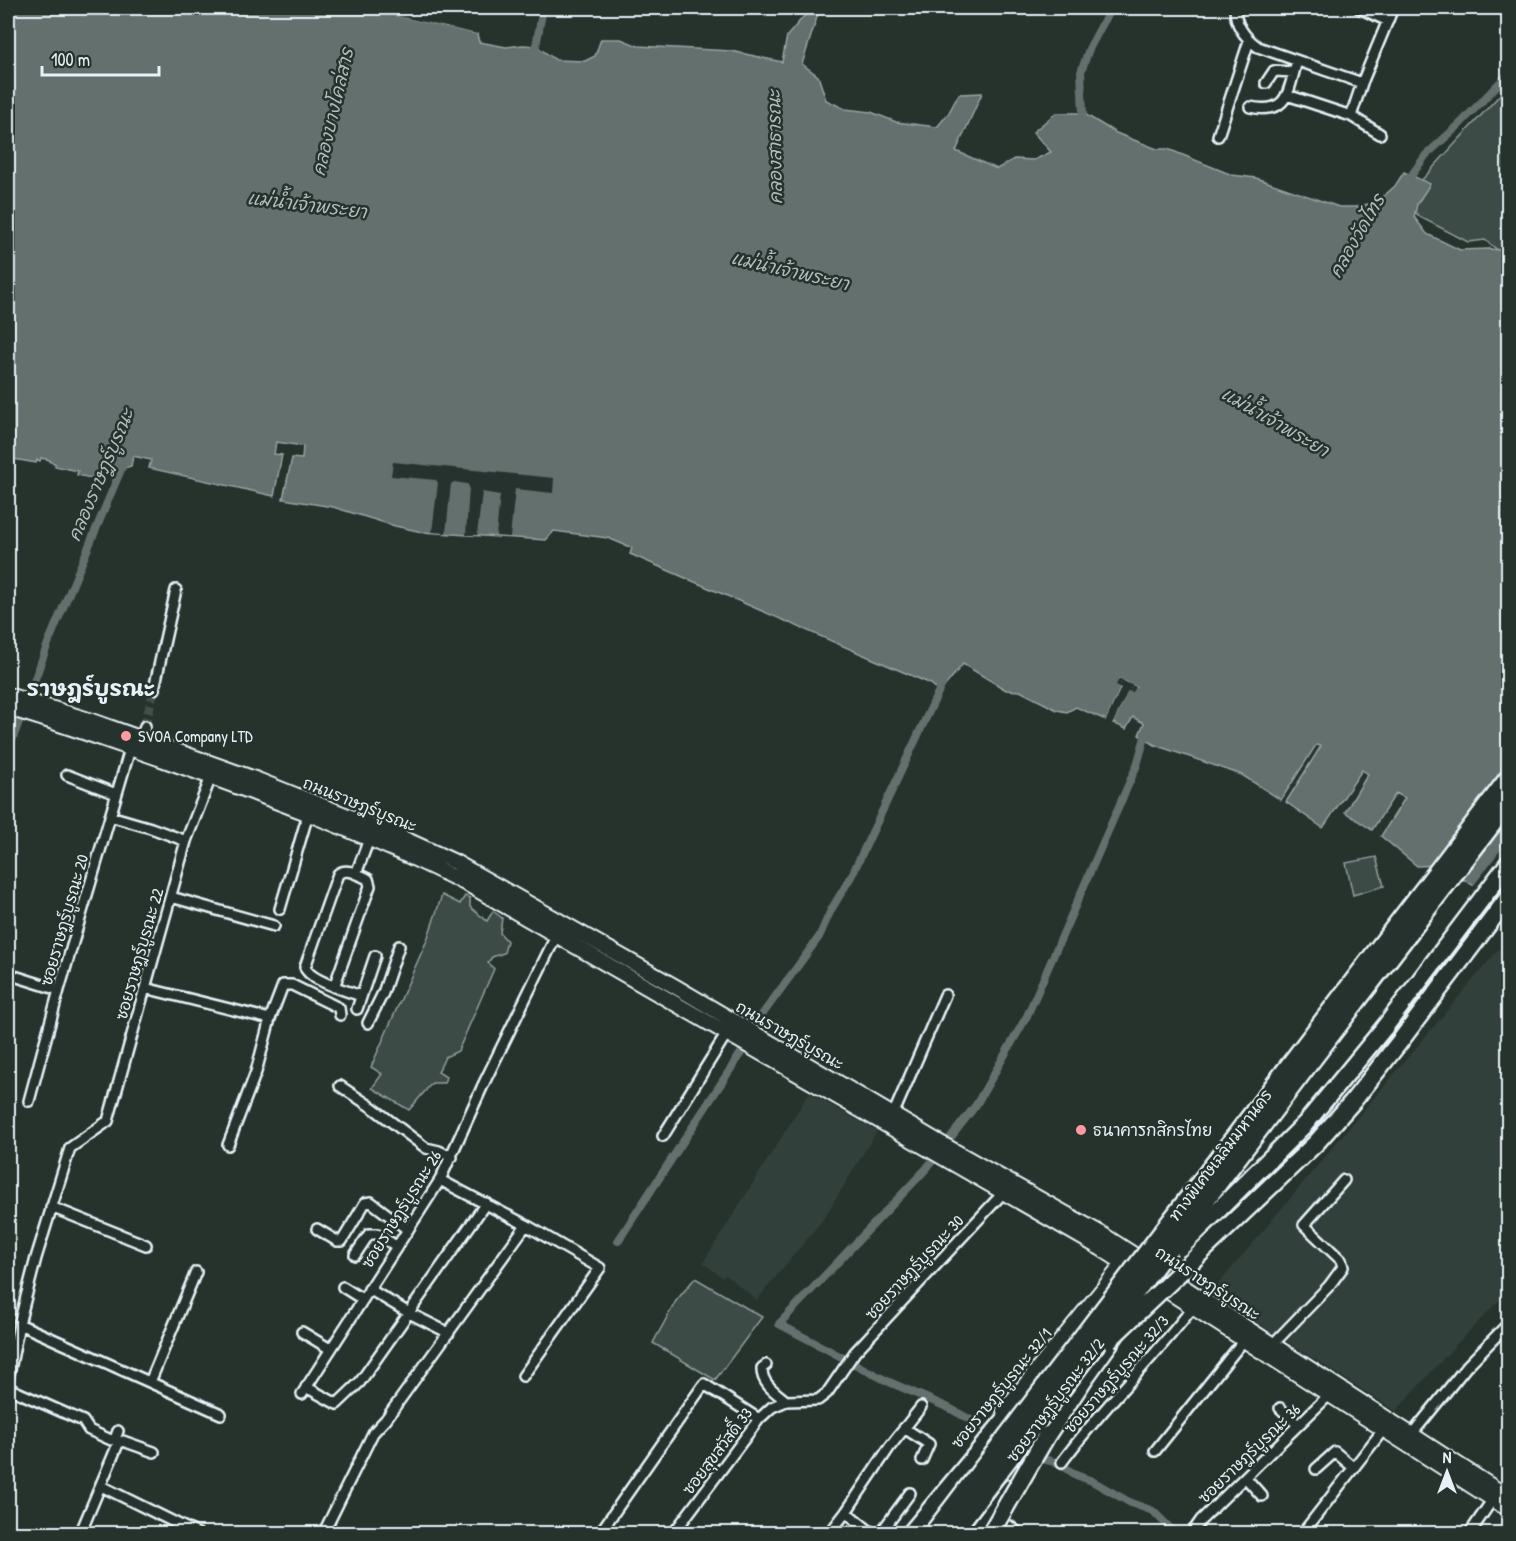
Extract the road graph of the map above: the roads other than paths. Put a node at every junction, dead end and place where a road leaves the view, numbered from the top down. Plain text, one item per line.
1 (1235, 8) edge
2 (1359, 8) edge
3 (1394, 8) edge
4 (1388, 21) junction
5 (1249, 41) junction
6 (1297, 61) junction
7 (1294, 72) junction
8 (1266, 83) dead end
9 (1362, 83) junction
10 (1287, 95) junction
11 (1250, 107) dead end
12 (1351, 116) junction
13 (1380, 134) dead end
14 (1218, 136) dead end
15 (176, 590) dead end
16 (154, 689) tunnel mouth
17 (8, 695) edge
18 (8, 708) edge
19 (50, 714) junction
20 (130, 748) junction
21 (67, 775) dead end
22 (212, 777) junction
23 (1509, 777) edge
24 (116, 794) junction
25 (1509, 804) edge
26 (309, 814) junction
27 (110, 816) junction
28 (369, 839) junction
29 (186, 841) junction
30 (1509, 864) edge
31 (356, 874) junction
32 (171, 897) junction
33 (1509, 898) edge
34 (280, 909) dead end
35 (274, 926) dead end
36 (557, 934) junction
37 (399, 946) dead end
38 (375, 956) dead end
39 (8, 974) edge
40 (334, 987) junction
41 (145, 988) junction
42 (59, 990) junction
43 (945, 995) dead end
44 (361, 996) junction
45 (357, 1009) dead end
46 (340, 1015) dead end
47 (270, 1019) junction
48 (368, 1023) dead end
49 (727, 1033) junction
50 (340, 1086) dead end
51 (29, 1101) dead end
52 (893, 1114) junction
53 (663, 1136) dead end
54 (228, 1145) dead end
55 (943, 1151) junction
56 (452, 1157) junction
57 (440, 1180) junction
58 (1344, 1180) dead end
59 (1003, 1193) junction
60 (486, 1203) junction
61 (51, 1207) junction
62 (526, 1225) junction
63 (317, 1229) dead end
64 (408, 1230) junction
65 (146, 1245) dead end
66 (396, 1246) junction
67 (355, 1255) dead end
68 (1124, 1263) junction
69 (196, 1272) dead end
70 (1161, 1286) junction
71 (343, 1287) dead end
72 (369, 1289) junction
73 (362, 1299) junction
74 (1124, 1302) junction
75 (1193, 1306) junction
76 (409, 1313) junction
77 (1509, 1324) edge
78 (8, 1327) edge
79 (18, 1327) junction
80 (302, 1332) dead end
81 (449, 1333) junction
82 (1116, 1334) junction
83 (1244, 1340) junction
84 (1273, 1344) junction
85 (330, 1349) junction
86 (847, 1363) joint
87 (766, 1365) dead end
88 (524, 1376) dead end
89 (8, 1380) edge
90 (150, 1382) junction
91 (8, 1388) edge
92 (1329, 1395) junction
93 (786, 1401) junction
94 (921, 1407) dead end
95 (1280, 1408) dead end
96 (220, 1414) dead end
97 (759, 1419) junction
98 (1298, 1425) junction
99 (904, 1428) junction
100 (1383, 1430) junction
101 (118, 1431) dead end
102 (1412, 1434) junction
103 (1155, 1451) dead end
104 (154, 1452) dead end
105 (922, 1460) dead end
106 (1062, 1462) dead end
107 (1353, 1468) junction
108 (1316, 1469) dead end
109 (1245, 1477) junction
110 (101, 1486) junction
111 (910, 1493) dead end
112 (1262, 1496) dead end
113 (1500, 1496) edge
114 (1509, 1509) edge
115 (846, 1512) junction
116 (990, 1512) junction
117 (80, 1533) edge
118 (198, 1533) edge
119 (323, 1533) edge
120 (599, 1533) edge
121 (673, 1533) edge
122 (829, 1533) edge
123 (873, 1533) edge
124 (880, 1533) edge
125 (904, 1533) edge
126 (910, 1533) edge
127 (932, 1533) edge
128 (952, 1533) edge
129 (974, 1533) edge
130 (990, 1533) edge
131 (1020, 1533) edge
132 (1191, 1533) edge
133 (1302, 1533) edge
134 (1469, 1533) edge

1 - 5 street
2 - 4 street
3 - 4 street
4 - 9 street
5 - 6 street
5 - 14 street
6 - 7 street
6 - 9 street
7 - 8 street
7 - 10 street
9 - 12 street
10 - 11 street
10 - 12 street
12 - 13 street
15 - 16 street
17 - 19 main road, ถนนราษฎร์บูรณะ
18 - 19 main road, ถนนราษฎร์บูรณะ
19 - 20 main road, ถนนราษฎร์บูรณะ
19 - 52 main road, ถนนราษฎร์บูรณะ
20 - 22 main road, ถนนราษฎร์บูรณะ
20 - 24 street, ซอยราษฎร์บูรณะ 20
21 - 24 street
22 - 26 main road, ถนนราษฎร์บูรณะ
22 - 29 street, ซอยราษฎร์บูรณะ 22
23 - 127 highway, ทางพิเศษเฉลิมมหานคร, bridge
24 - 27 street, ซอยราษฎร์บูรณะ 20
25 - 128 highway, ทางพิเศษเฉลิมมหานคร, bridge
26 - 28 main road, ถนนราษฎร์บูรณะ
26 - 34 street
27 - 29 street
27 - 42 street, ซอยราษฎร์บูรณะ 20
28 - 31 street
28 - 36 main road, ถนนราษฎร์บูรณะ
29 - 32 street, ซอยราษฎร์บูรณะ 22
30 - 74 highway, bridge
31 - 40 street
31 - 40 street
32 - 35 street
32 - 41 street, ซอยราษฎร์บูรณะ 22
33 - 82 highway, bridge
36 - 49 main road, ถนนราษฎร์บูรณะ
36 - 56 street, ซอยราษฎร์บูรณะ 26
37 - 48 street
38 - 44 street
39 - 42 street
40 - 44 street
41 - 47 street
41 - 61 street, ซอยราษฎร์บูรณะ 22
42 - 51 street, ซอยราษฎร์บูรณะ 20
43 - 52 street
44 - 45 street
46 - 47 street
47 - 54 street
49 - 53 street
49 - 55 main road, ถนนราษฎร์บูรณะ
50 - 56 street
52 - 55 main road, ถนนราษฎร์บูรณะ
55 - 59 main road, ถนนราษฎร์บูรณะ
55 - 84 main road, ถนนราษฎร์บูรณะ
56 - 57 street, ซอยราษฎร์บูรณะ 26
57 - 60 street
57 - 64 street, ซอยราษฎร์บูรณะ 26
58 - 84 street
59 - 68 main road, ถนนราษฎร์บูรณะ
59 - 86 street, ซอยราษฎร์บูรณะ 30
60 - 62 street
60 - 76 street
61 - 65 street
61 - 79 street, ซอยราษฎร์บูรณะ 22
62 - 81 street
62 - 88 street
63 - 64 street
64 - 66 street, ซอยราษฎร์บูรณะ 26
66 - 67 street
66 - 72 street, ซอยราษฎร์บูรณะ 26
68 - 70 main road, ถนนราษฎร์บูรณะ
68 - 125 main road, ซอยราษฎร์บูรณะ 32/1
69 - 90 street
70 - 75 main road, ถนนราษฎร์บูรณะ
70 - 116 main road, ซอยราษฎร์บูรณะ 32/2
71 - 73 street
72 - 73 street, ซอยราษฎร์บูรณะ 26
72 - 76 street
73 - 85 street, ซอยราษฎร์บูรณะ 26
74 - 82 highway, bridge
74 - 126 highway, bridge
75 - 83 main road, ถนนราษฎร์บูรณะ
75 - 106 street, ซอยราษฎร์บูรณะ 32/3
76 - 81 street
76 - 85 street, ซอยราษฎร์บูรณะ 26
77 - 102 street
78 - 79 street
79 - 89 street, ซอยราษฎร์บูรณะ 22
79 - 90 street
80 - 85 street
81 - 119 street
82 - 130 highway, bridge
83 - 92 main road, ถนนราษฎร์บูรณะ
83 - 103 street
84 - 102 main road, ถนนราษฎร์บูรณะ
86 - 93 street, ซอยสุขสวัสดิ์ 33
87 - 93 street
90 - 96 street
91 - 101 street
92 - 98 street, ซอยราษฎร์บูรณะ 36
92 - 100 main road, ถนนราษฎร์บูรณะ
93 - 97 street, ซอยสุขสวัสดิ์ 33
94 - 99 street
95 - 98 street
97 - 120 street
97 - 121 street, ซอยสุขสวัสดิ์ 33
98 - 109 street, ซอยราษฎร์บูรณะ 36
99 - 105 street
99 - 115 street
100 - 107 street
100 - 113 main road, ถนนราษฎร์บูรณะ
102 - 113 main road, ถนนราษฎร์บูรณะ
104 - 110 street
107 - 108 street
107 - 133 street
109 - 112 street
109 - 132 street, ซอยราษฎร์บูรณะ 36
110 - 117 street
110 - 118 street
111 - 124 street
113 - 114 main road, ถนนราษฎร์บูรณะ
113 - 134 street
115 - 122 street
115 - 123 street
116 - 129 main road, ซอยราษฎร์บูรณะ 32/2
116 - 131 street

